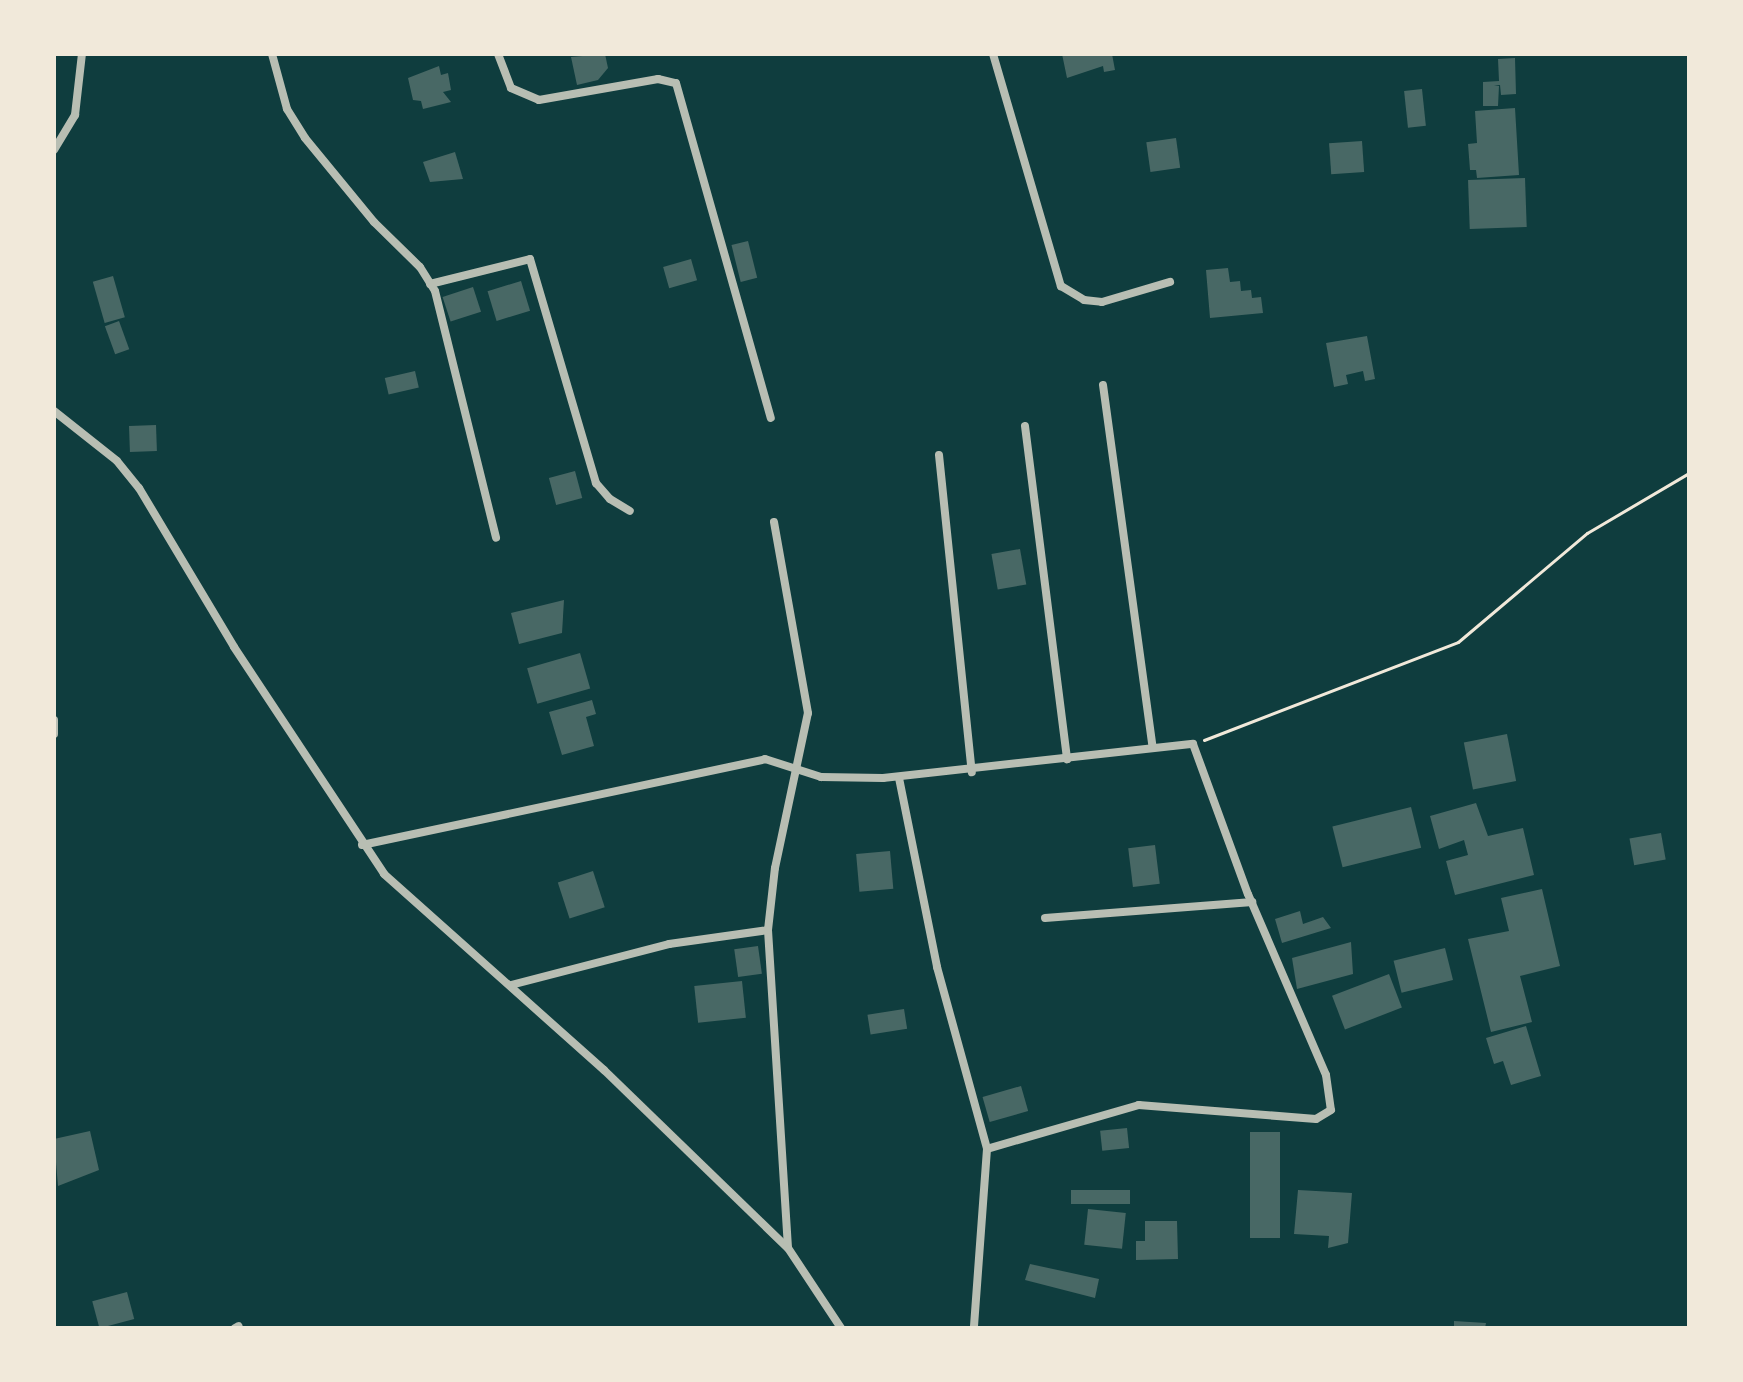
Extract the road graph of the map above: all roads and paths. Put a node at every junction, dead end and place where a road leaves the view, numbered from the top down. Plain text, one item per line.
1 (82, 54) edge
2 (272, 54) edge
3 (498, 54) edge
4 (993, 54) edge
5 (54, 150) edge
6 (1170, 282) dead end
7 (430, 284) junction
8 (1103, 385) dead end
9 (54, 411) edge
10 (771, 418) dead end
11 (1025, 426) dead end
12 (939, 455) dead end
13 (1689, 473) edge
14 (630, 511) dead end
15 (774, 522) dead end
16 (496, 538) dead end
17 (54, 720) edge
18 (54, 734) edge
19 (1193, 744) junction
20 (1153, 748) junction
21 (1067, 759) junction
22 (798, 769) junction
23 (972, 772) junction
24 (899, 778) junction
25 (362, 845) junction
26 (1252, 902) junction
27 (1045, 918) dead end
28 (768, 930) junction
29 (511, 985) junction
30 (987, 1149) junction
31 (788, 1248) junction
32 (841, 1328) edge
33 (974, 1328) edge

1 - 5 street
2 - 7 street
3 - 10 street
4 - 6 street
7 - 14 street
7 - 16 street
8 - 20 street
9 - 25 street
11 - 21 street
12 - 23 street
13 - 19 path
15 - 22 street
17 - 18 street
19 - 20 street
19 - 26 street
20 - 21 street
21 - 23 street
22 - 24 street
22 - 25 street
22 - 28 street
23 - 24 street
24 - 30 street
25 - 29 street
26 - 27 street
26 - 30 street
28 - 29 street
28 - 31 street
29 - 31 street
30 - 33 street
31 - 32 street

